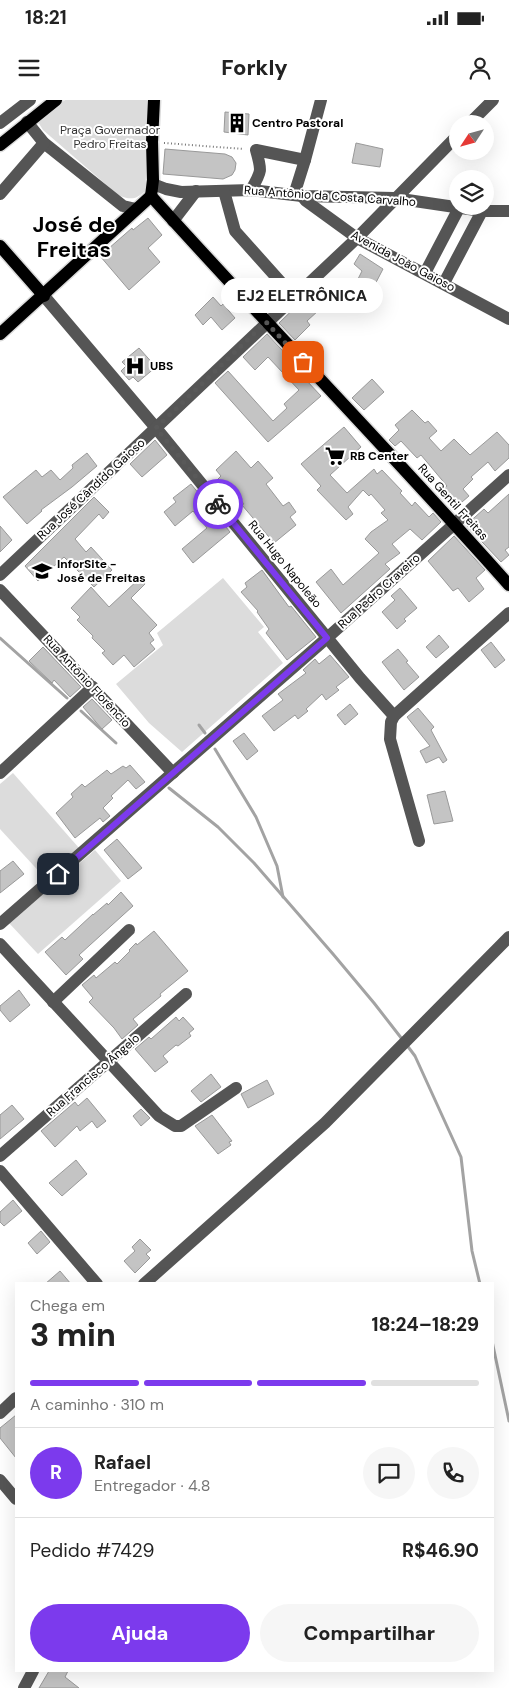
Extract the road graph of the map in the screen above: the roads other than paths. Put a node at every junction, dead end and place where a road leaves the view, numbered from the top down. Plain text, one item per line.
1 (30, 100) edge
2 (56, 100) edge
3 (154, 100) edge
4 (321, 100) edge
5 (493, 100) edge
6 (478, 115) edge
7 (27, 122) junction
8 (0, 123) edge
9 (44, 143) junction
10 (449, 144) edge
11 (0, 145) edge
12 (305, 160) junction
13 (152, 190) junction
14 (251, 190) junction
15 (196, 191) junction
16 (224, 191) junction
17 (0, 194) edge
18 (298, 196) junction
19 (394, 198) junction
20 (449, 206) edge
21 (136, 209) junction
22 (494, 211) edge
23 (509, 211) edge
24 (455, 215) edge
25 (484, 215) edge
26 (494, 215) edge
27 (173, 221) junction
28 (509, 222) edge
29 (356, 238) junction
30 (0, 246) edge
31 (425, 273) junction
32 (444, 283) junction
33 (44, 296) junction
34 (294, 297) junction
35 (509, 319) edge
36 (266, 322) junction
37 (0, 334) edge
38 (156, 428) junction
39 (509, 475) edge
40 (455, 524) junction
41 (0, 575) edge
42 (509, 585) edge
43 (0, 590) edge
44 (509, 614) edge
45 (327, 638) junction
46 (93, 687) junction
47 (394, 716) junction
48 (0, 773) edge
49 (173, 773) junction
50 (419, 841) dead end
51 (0, 924) edge
52 (129, 930) dead end
53 (509, 937) edge
54 (0, 944) edge
55 (186, 994) dead end
56 (54, 1002) junction
57 (108, 1061) junction
58 (236, 1088) dead end
59 (0, 1156) edge
60 (0, 1171) edge
61 (95, 1282) edge
62 (146, 1282) edge
63 (15, 1399) edge
64 (0, 1413) edge
65 (0, 1480) edge
66 (15, 1498) edge
67 (32, 1672) edge
68 (24, 1688) edge

1 - 8 street
2 - 7 main road
3 - 13 main road
4 - 12 street
5 - 6 street
7 - 9 street
7 - 11 main road
9 - 17 street
9 - 21 street
10 - 19 street, Rua José Cândido Gaioso
12 - 14 street
12 - 18 street
13 - 15 street, Rua Antônio da Costa Carvalho
13 - 21 main road
13 - 27 main road, Rua Gentil Freitas
14 - 16 street, Rua Antônio da Costa Carvalho
14 - 18 street, Rua Antônio da Costa Carvalho
15 - 16 street, Rua Antônio da Costa Carvalho
15 - 27 street
16 - 34 street
18 - 19 street, Rua Antônio da Costa Carvalho
18 - 29 street, Avenida João Gaioso
19 - 20 street, Rua Antônio da Costa Carvalho
19 - 29 street, Rua José Cândido Gaioso
21 - 33 main road
22 - 23 street, Rua Antônio da Costa Carvalho
24 - 31 street
25 - 32 street
26 - 28 street
27 - 36 main road, Rua Gentil Freitas
29 - 31 street, Avenida João Gaioso
29 - 34 street, Rua José Cândido Gaioso
30 - 33 main road, Rua Hugo Napoleão
31 - 32 street, Avenida João Gaioso
32 - 35 street, Avenida João Gaioso
33 - 37 main road
33 - 38 street, Rua Hugo Napoleão
34 - 36 street, Rua José Cândido Gaioso
36 - 38 street, Rua José Cândido Gaioso
36 - 40 main road, Rua Gentil Freitas
38 - 41 street, Rua José Cândido Gaioso
38 - 45 street, Rua Hugo Napoleão
39 - 40 street, Rua Pedro Craveiro
40 - 42 main road, Rua Gentil Freitas
40 - 45 street, Rua Pedro Craveiro
43 - 46 street, Rua Antônio Florêncio
44 - 47 street
45 - 47 street, Rua Hugo Napoleão
45 - 49 street, Rua Pedro Craveiro
46 - 48 street
46 - 49 street, Rua Antônio Florêncio
47 - 50 street
49 - 51 street, Rua Pedro Craveiro
52 - 56 street
53 - 62 street
54 - 56 street
55 - 57 street, Rua Francisco Ângelo
56 - 57 street
57 - 58 street
57 - 59 street, Rua Francisco Ângelo
60 - 61 street
63 - 64 street
65 - 66 street
67 - 68 street

